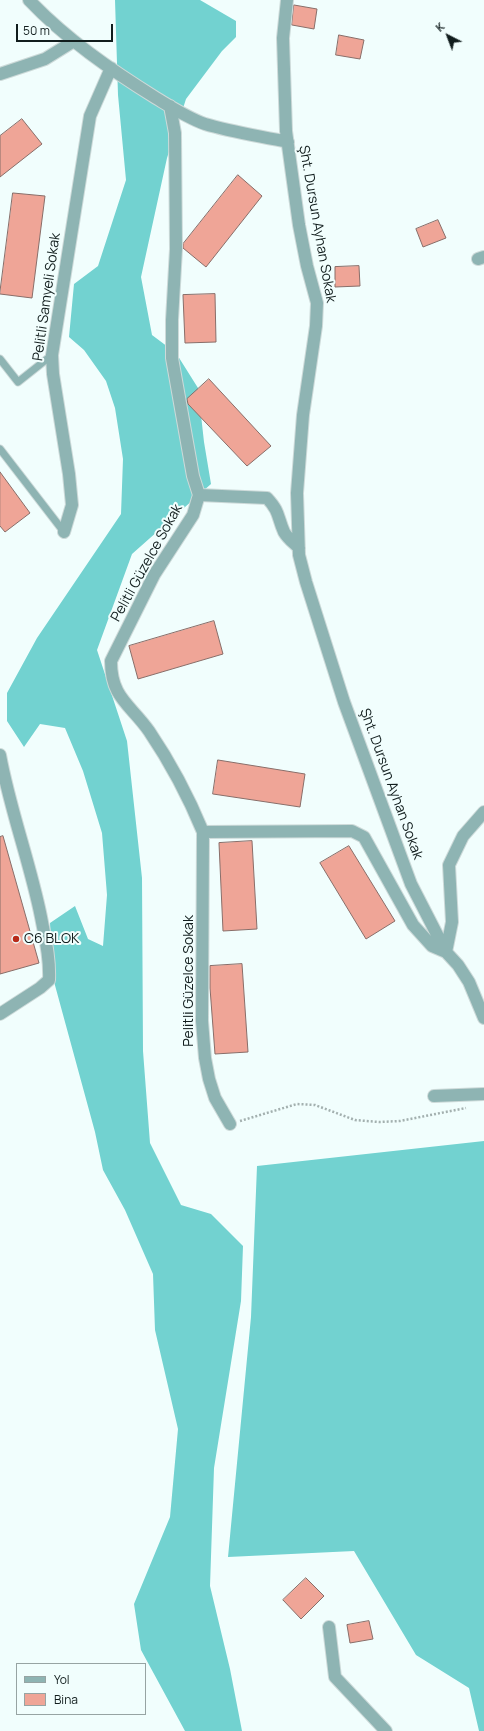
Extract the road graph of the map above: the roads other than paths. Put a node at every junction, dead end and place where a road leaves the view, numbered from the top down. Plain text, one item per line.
1 (29, 0) edge
2 (287, 0) edge
3 (74, 41) junction
4 (111, 68) junction
5 (0, 74) edge
6 (170, 106) junction
7 (288, 142) junction
8 (52, 354) junction
9 (0, 359) edge
10 (0, 449) edge
11 (199, 495) junction
12 (64, 532) joint
13 (299, 548) junction
14 (0, 755) edge
15 (484, 812) edge
16 (204, 832) junction
17 (446, 952) junction
18 (0, 1014) edge
19 (484, 1018) edge
20 (484, 1094) edge
21 (434, 1096) dead end
22 (230, 1124) road end
23 (329, 1627) dead end
24 (386, 1731) edge

1 - 3 street
2 - 7 street, Şht. Dursun Ayhan Sokak
3 - 4 street
3 - 5 street
4 - 6 street
4 - 8 street, Pelitli Samyeli Sokak
6 - 7 street
6 - 11 street
7 - 13 street, Şht. Dursun Ayhan Sokak
8 - 9 lane
8 - 12 street, Pelitli Samyeli Sokak
10 - 12 lane
11 - 13 street
11 - 16 street, Pelitli Güzelce Sokak
13 - 17 street, Şht. Dursun Ayhan Sokak
14 - 18 street
15 - 17 street
16 - 17 street
16 - 22 street, Pelitli Güzelce Sokak
17 - 19 street, Şht. Dursun Ayhan Sokak
20 - 21 street
23 - 24 street

